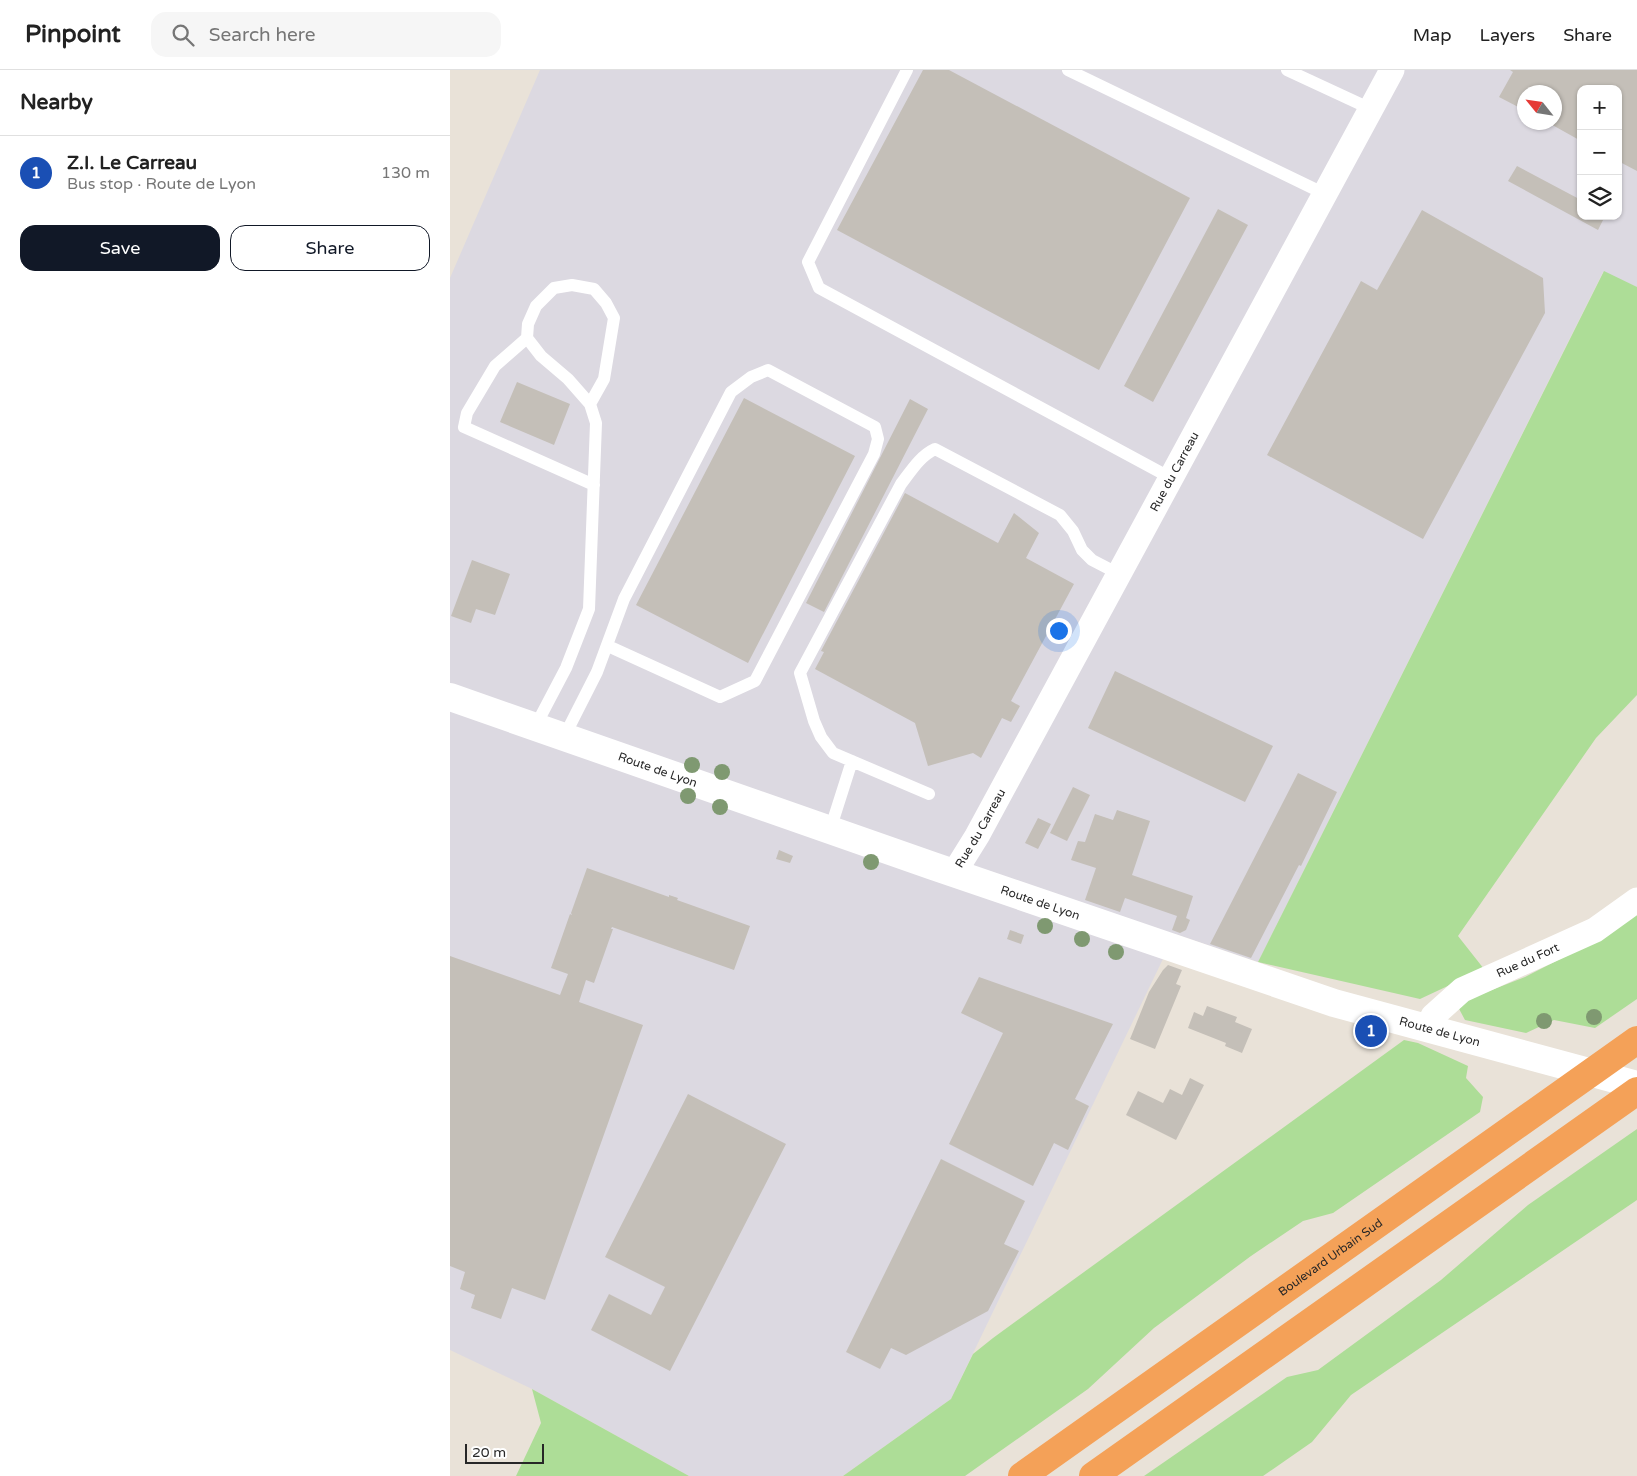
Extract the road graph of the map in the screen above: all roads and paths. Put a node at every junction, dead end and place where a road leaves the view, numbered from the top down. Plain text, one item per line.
1 (907, 70) edge
2 (1068, 70) edge
3 (1288, 70) edge
4 (1392, 70) edge
5 (1312, 75) edge
6 (1371, 109) junction
7 (1325, 194) junction
8 (527, 338) junction
9 (590, 404) junction
10 (1171, 478) junction
11 (594, 485) junction
12 (1119, 574) junction
13 (608, 646) junction
14 (450, 697) edge
15 (535, 727) junction
16 (564, 737) junction
17 (852, 761) junction
18 (929, 794) dead end
19 (830, 830) junction
20 (954, 873) junction
21 (1637, 900) edge
22 (1428, 1029) junction
23 (1637, 1040) edge
24 (1637, 1085) edge
25 (1637, 1091) edge
26 (1022, 1476) edge
27 (1092, 1476) edge

1 - 10 lane
2 - 7 lane
3 - 5 lane
4 - 6 street, Rue du Carreau
5 - 6 lane
6 - 7 street, Rue du Carreau
7 - 10 street, Rue du Carreau
8 - 9 lane
8 - 9 lane
8 - 11 lane
9 - 11 lane
10 - 12 street, Rue du Carreau
11 - 15 lane
12 - 17 lane
12 - 20 street, Rue du Carreau
13 - 13 lane
13 - 16 lane
14 - 15 street, Route de Lyon
15 - 16 street, Route de Lyon
16 - 19 street, Route de Lyon
17 - 18 lane
17 - 19 lane
19 - 20 street, Route de Lyon
20 - 22 street, Route de Lyon
21 - 22 street, Rue du Fort
22 - 24 street, Route de Lyon
23 - 26 highway, Boulevard Urbain Sud
25 - 27 highway

